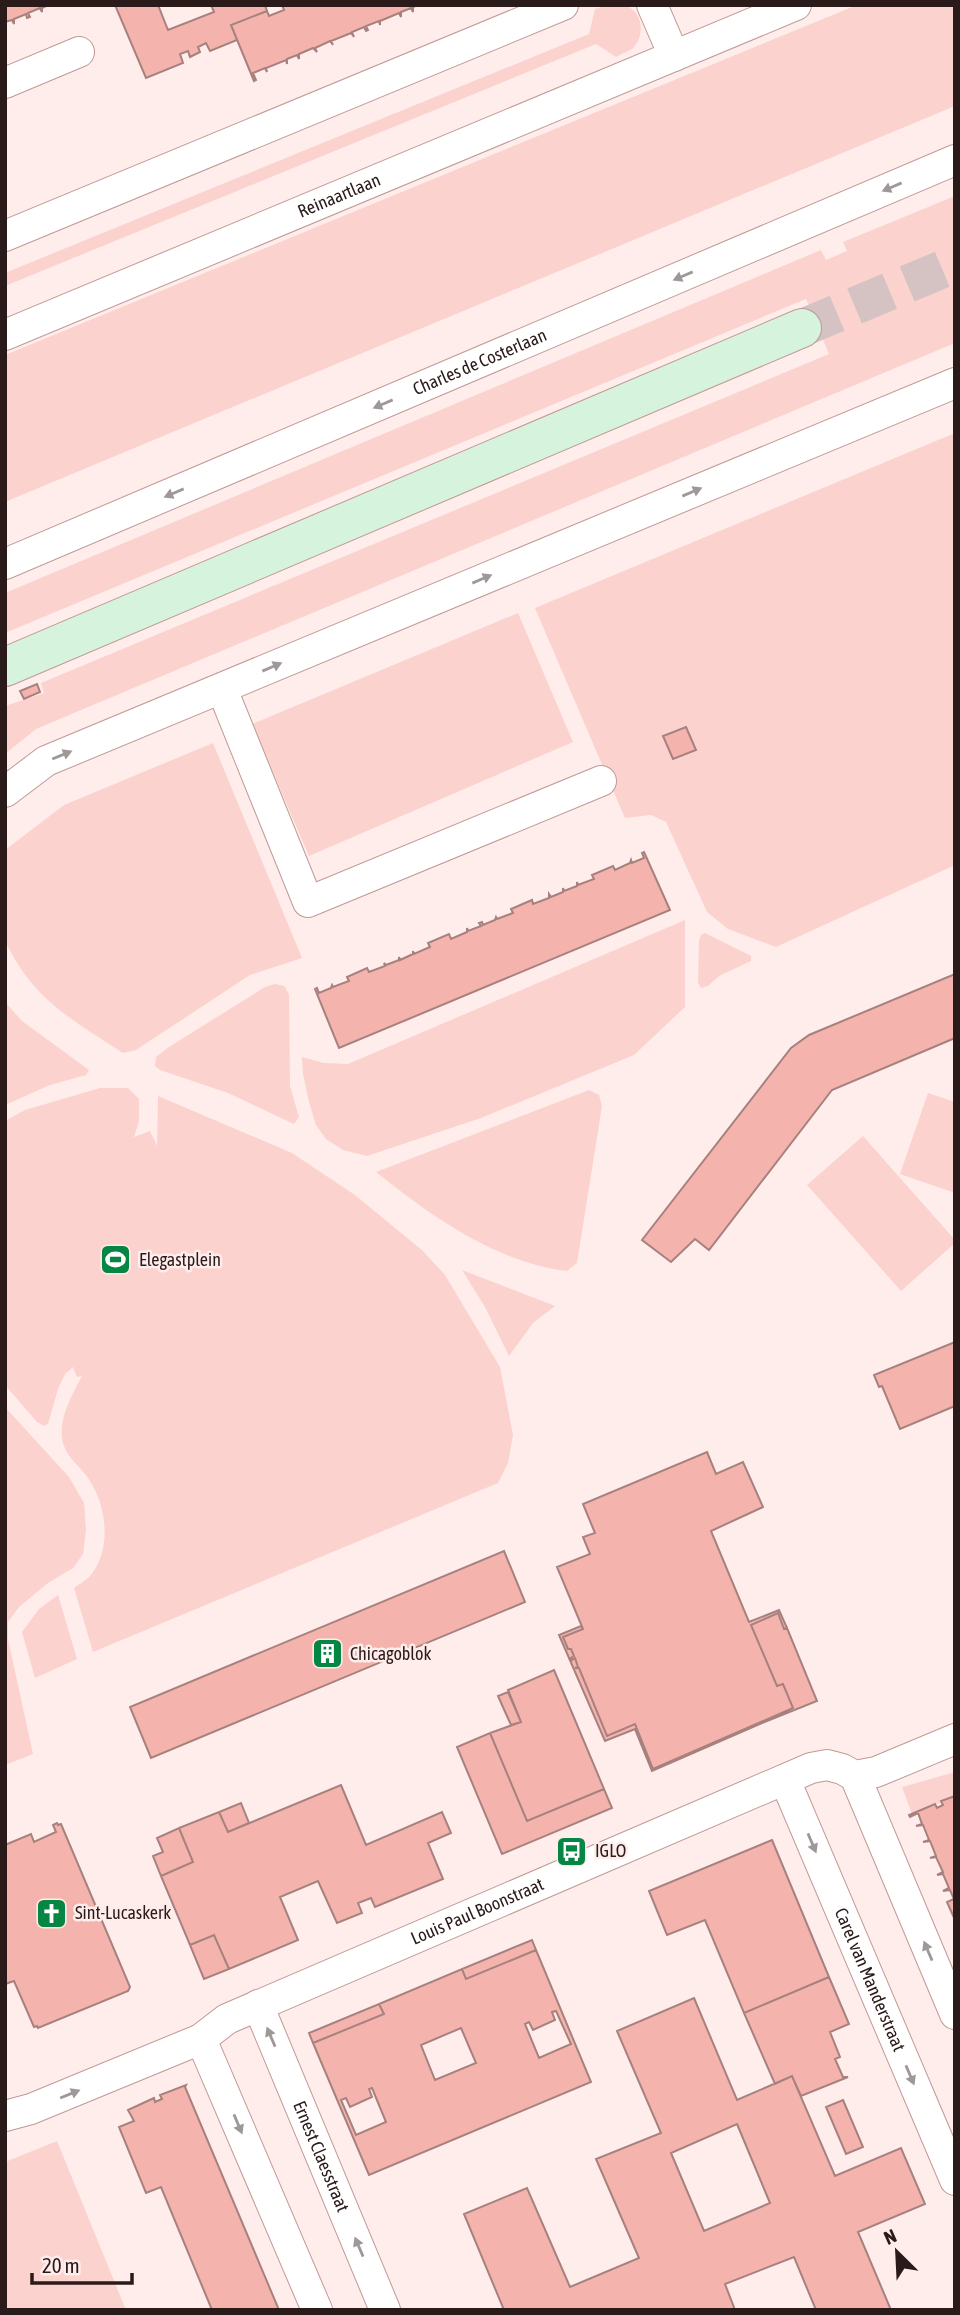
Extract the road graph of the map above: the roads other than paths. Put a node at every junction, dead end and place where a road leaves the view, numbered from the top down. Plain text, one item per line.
1 (563, 5) edge
2 (652, 5) edge
3 (796, 5) edge
4 (79, 52) dead end
5 (674, 55) junction
6 (5, 83) edge
7 (955, 160) edge
8 (5, 236) edge
9 (802, 328) tunnel mouth
10 (5, 335) edge
11 (955, 383) edge
12 (5, 564) edge
13 (5, 667) edge
14 (222, 689) junction
15 (601, 781) dead end
16 (5, 792) edge
17 (955, 1739) edge
18 (855, 1776) junction
19 (785, 1780) junction
20 (258, 2005) junction
21 (955, 2014) edge
22 (201, 2039) junction
23 (5, 2116) edge
24 (955, 2180) edge
25 (317, 2310) edge
26 (385, 2310) edge

1 - 8 street
2 - 5 street
3 - 5 street, Reinaartlaan
4 - 6 street
5 - 10 street, Reinaartlaan
7 -> 12 street, Charles de Costerlaan
9 - 13 main road
14 -> 11 street
14 - 15 street
16 -> 14 street
17 - 18 street
18 - 19 street, Louis Paul Boonstraat
21 -> 18 street
19 - 20 street, Louis Paul Boonstraat
19 -> 24 street, Carel van Manderstraat
20 - 22 street, Louis Paul Boonstraat
26 -> 20 street, Ernest Claesstraat
23 -> 22 street, Louis Paul Boonstraat
22 -> 25 street

